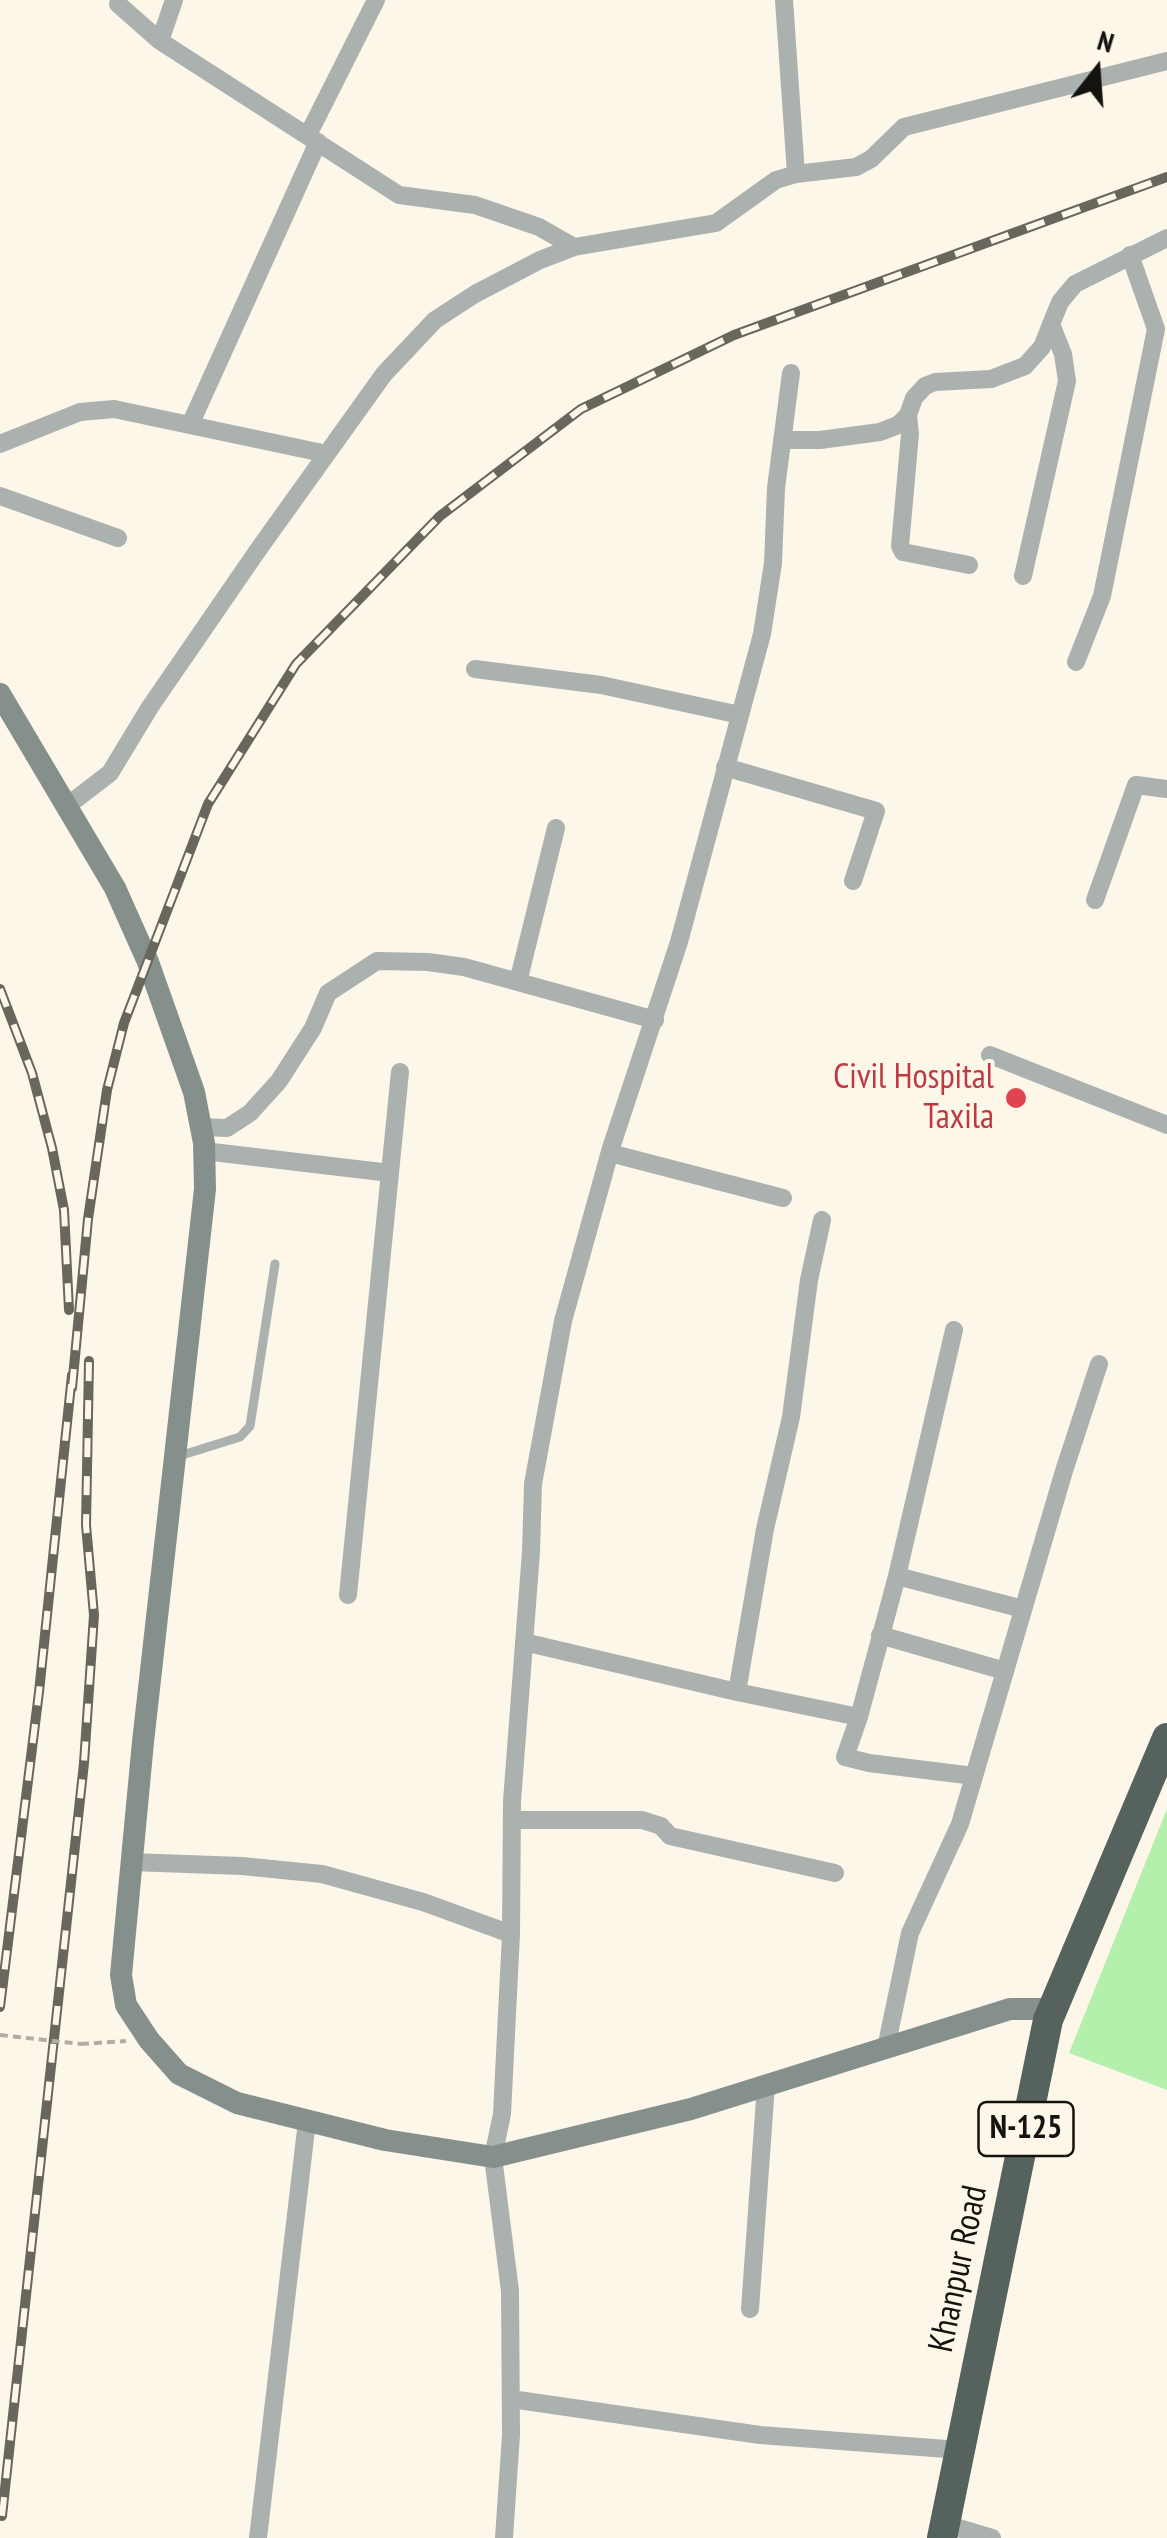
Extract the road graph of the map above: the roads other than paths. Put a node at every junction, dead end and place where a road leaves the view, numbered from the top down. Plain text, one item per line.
1 (174, 0) edge
2 (376, 0) edge
3 (784, 0) edge
4 (118, 4) dead end
5 (160, 41) junction
6 (1167, 61) edge
7 (313, 138) junction
8 (796, 174) junction
9 (1167, 238) edge
10 (574, 247) junction
11 (1130, 255) junction
12 (1051, 324) junction
13 (791, 373) dead end
14 (908, 415) junction
15 (190, 425) junction
16 (782, 440) junction
17 (0, 444) edge
18 (327, 454) junction
19 (0, 496) edge
20 (118, 538) dead end
21 (970, 564) dead end
22 (1023, 576) dead end
23 (1076, 662) dead end
24 (475, 669) dead end
25 (0, 694) edge
26 (740, 715) junction
27 (724, 767) junction
28 (1167, 789) edge
29 (67, 806) junction
30 (556, 828) dead end
31 (853, 881) dead end
32 (1095, 900) dead end
33 (518, 982) junction
34 (655, 1020) junction
35 (990, 1056) dead end
36 (400, 1072) dead end
37 (1167, 1124) edge
38 (201, 1127) junction
39 (204, 1152) junction
40 (610, 1153) junction
41 (390, 1173) junction
42 (783, 1198) dead end
43 (822, 1220) dead end
44 (275, 1264) dead end
45 (954, 1330) dead end
46 (1099, 1364) dead end
47 (174, 1457) junction
48 (896, 1576) junction
49 (348, 1595) dead end
50 (1023, 1609) junction
51 (880, 1636) junction
52 (524, 1642) junction
53 (1005, 1670) junction
54 (737, 1692) junction
55 (860, 1716) junction
56 (1167, 1738) edge
57 (974, 1776) junction
58 (512, 1820) junction
59 (132, 1862) junction
60 (835, 1873) dead end
61 (511, 1934) junction
62 (1052, 2008) junction
63 (886, 2048) junction
64 (766, 2085) junction
65 (306, 2121) junction
66 (494, 2156) junction
67 (750, 2309) dead end
68 (511, 2399) junction
69 (960, 2450) junction
70 (943, 2531) edge
71 (258, 2538) edge
72 (504, 2538) edge
73 (992, 2538) edge

1 - 5 street
2 - 7 street
3 - 8 street
4 - 5 street
5 - 7 street
6 - 8 street
7 - 10 street
7 - 15 street
8 - 10 street
9 - 11 street
10 - 18 street
11 - 12 street
11 - 23 street
12 - 14 street
12 - 22 street
13 - 16 street
14 - 16 street
14 - 21 street
15 - 17 street
15 - 18 street
16 - 26 street
18 - 29 street
19 - 20 street
24 - 26 street
25 - 29 street
26 - 27 street
27 - 31 street
27 - 34 street
28 - 32 street
29 - 38 street
30 - 33 street
33 - 34 street
33 - 38 street
34 - 40 street
35 - 37 street
36 - 41 street
38 - 39 street
39 - 41 street
39 - 47 street
40 - 42 street
40 - 52 street
41 - 49 street
43 - 54 street
44 - 47 lane
45 - 48 street
46 - 50 street
47 - 59 street
48 - 50 street
48 - 51 street
50 - 53 street
51 - 53 street
51 - 55 street
52 - 54 street
52 - 58 street
53 - 57 street
54 - 55 street
55 - 57 street
56 - 62 highway, Khanpur Road / N-125
57 - 63 street
58 - 60 street
58 - 61 street
59 - 61 street
59 - 65 street
61 - 66 street
62 - 63 street
62 - 69 highway, Khanpur Road / N-125
63 - 64 street
64 - 66 street
64 - 67 street
65 - 66 street
65 - 71 street
66 - 68 street
68 - 69 street
68 - 72 street
69 - 70 highway, Khanpur Road / N-125
70 - 73 street

